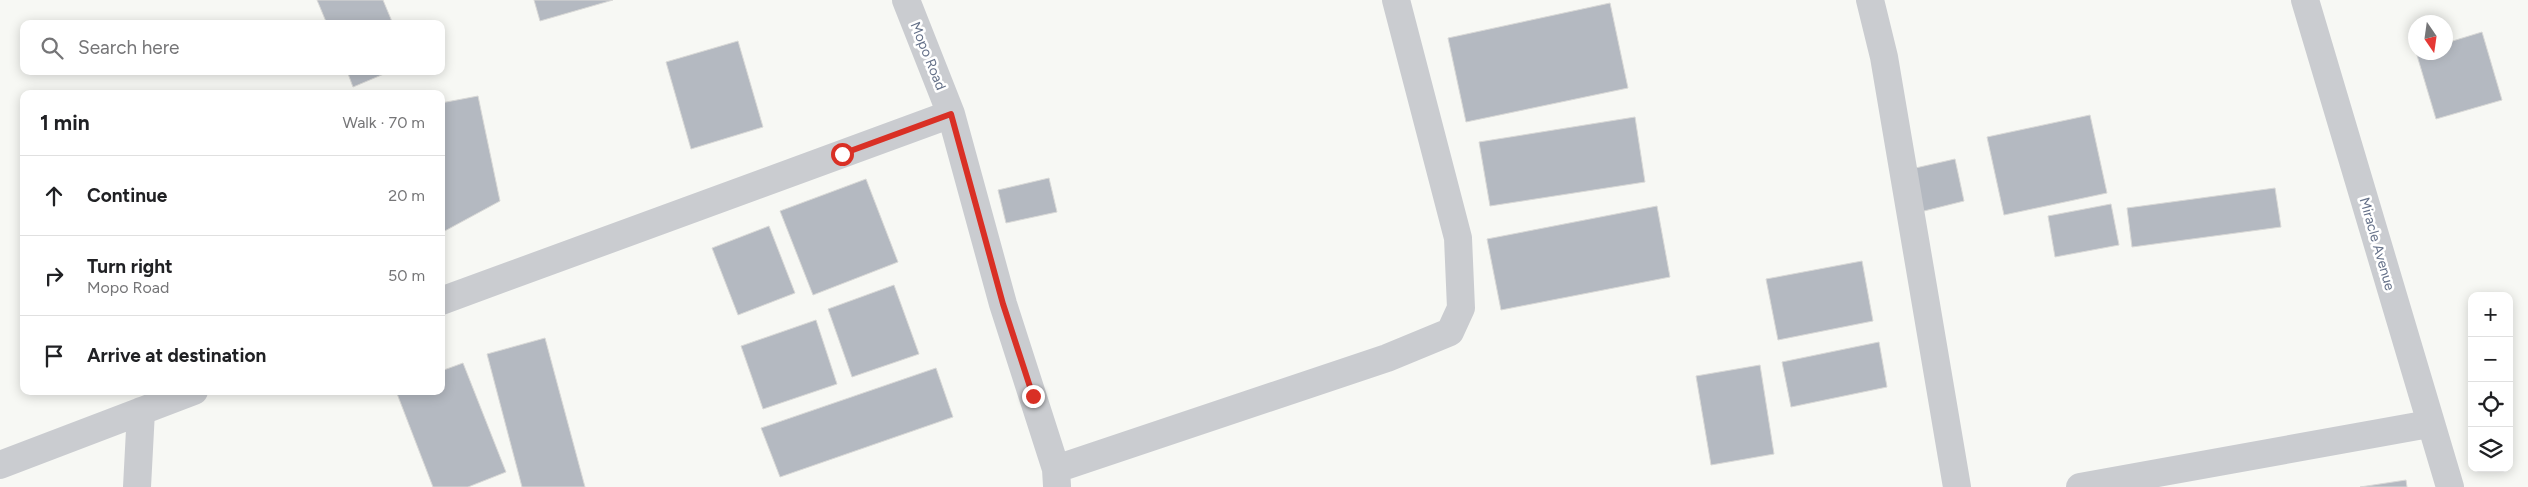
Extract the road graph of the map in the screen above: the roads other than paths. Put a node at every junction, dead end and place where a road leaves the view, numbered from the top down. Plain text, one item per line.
1 (906, 0) edge
2 (1396, 0) edge
3 (1870, 0) edge
4 (2305, 0) edge
5 (951, 114) junction
6 (445, 300) edge
7 (183, 395) edge
8 (141, 411) junction
9 (2430, 424) junction
10 (0, 465) edge
11 (1057, 478) edge
12 (137, 487) edge
13 (1957, 487) edge
14 (2080, 487) edge
15 (2450, 487) edge

1 - 5 street, Mopo Road
2 - 11 street
3 - 13 street
4 - 9 street, Miracle Avenue
5 - 6 street
5 - 11 street, Mopo Road
7 - 8 street
8 - 10 street
8 - 12 street
9 - 14 street
9 - 15 street, Miracle Avenue

